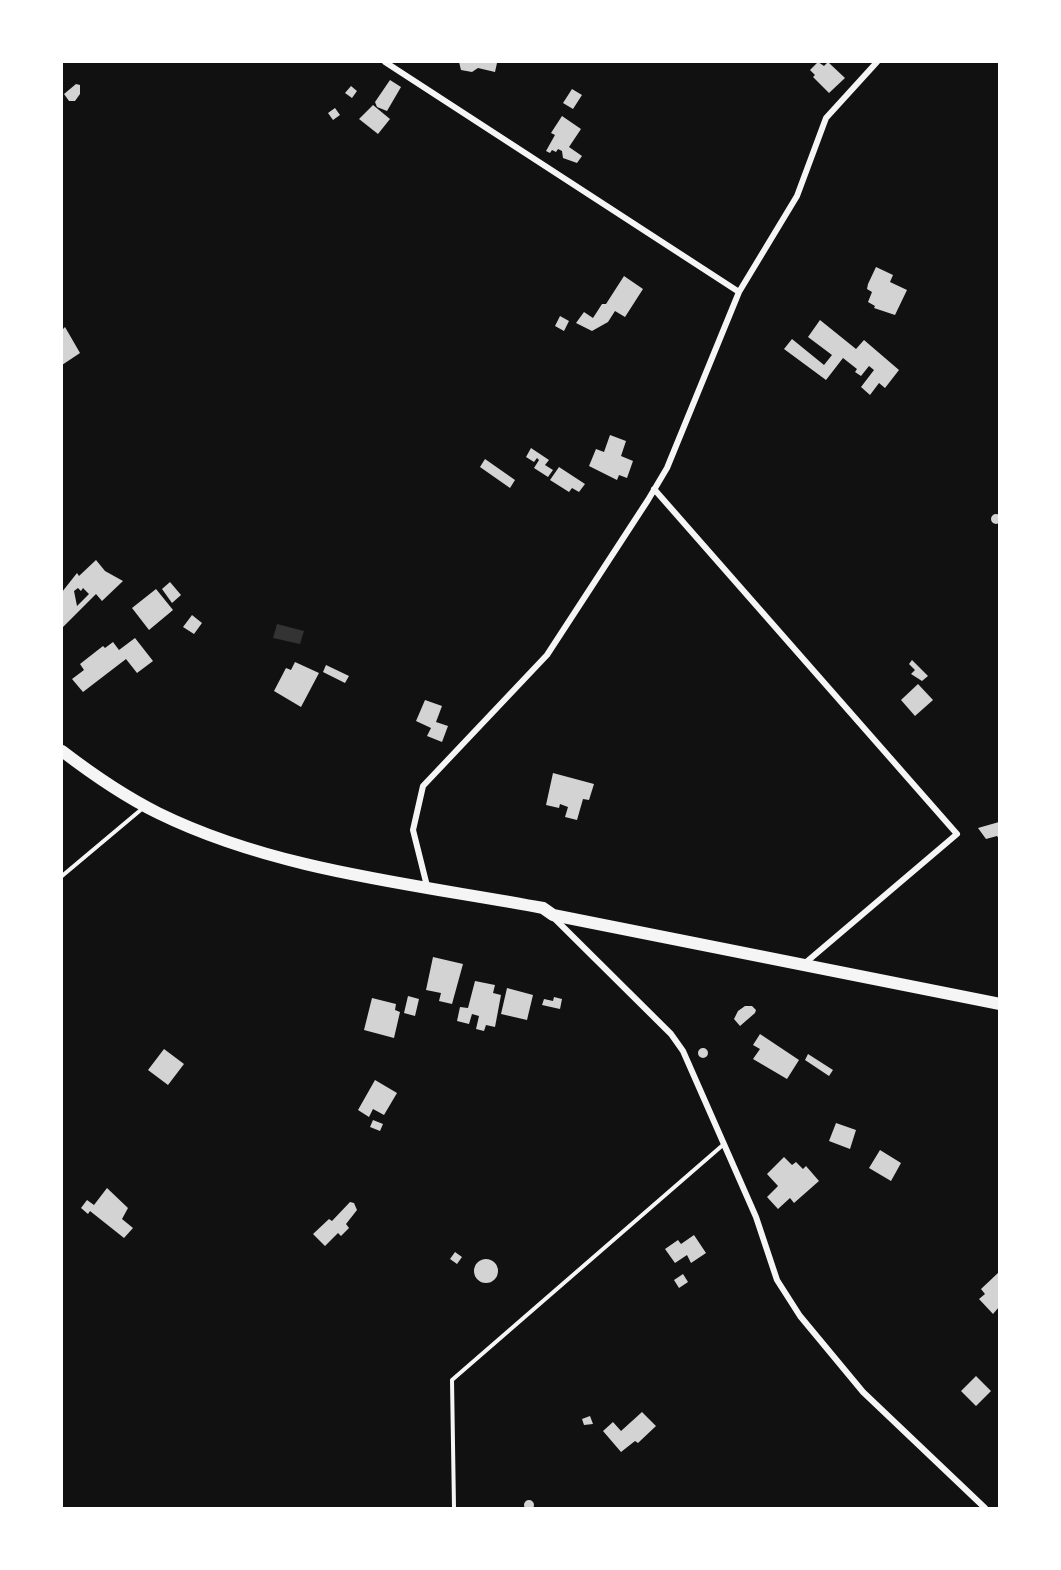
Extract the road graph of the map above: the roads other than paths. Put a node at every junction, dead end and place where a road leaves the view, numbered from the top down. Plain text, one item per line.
1 (386, 62) edge
2 (877, 62) edge
3 (740, 292) junction
4 (654, 489) junction
5 (62, 751) edge
6 (146, 806) junction
7 (62, 876) edge
8 (427, 886) junction
9 (543, 908) junction
10 (804, 965) junction
11 (999, 1004) edge
12 (724, 1144) junction
13 (454, 1509) edge
14 (985, 1509) edge

1 - 3 street
2 - 3 street
3 - 4 street
4 - 8 street
4 - 10 street
5 - 6 main road
6 - 7 lane
6 - 8 main road
8 - 9 main road
9 - 10 main road
9 - 12 street
10 - 11 main road
12 - 13 lane
12 - 14 street

